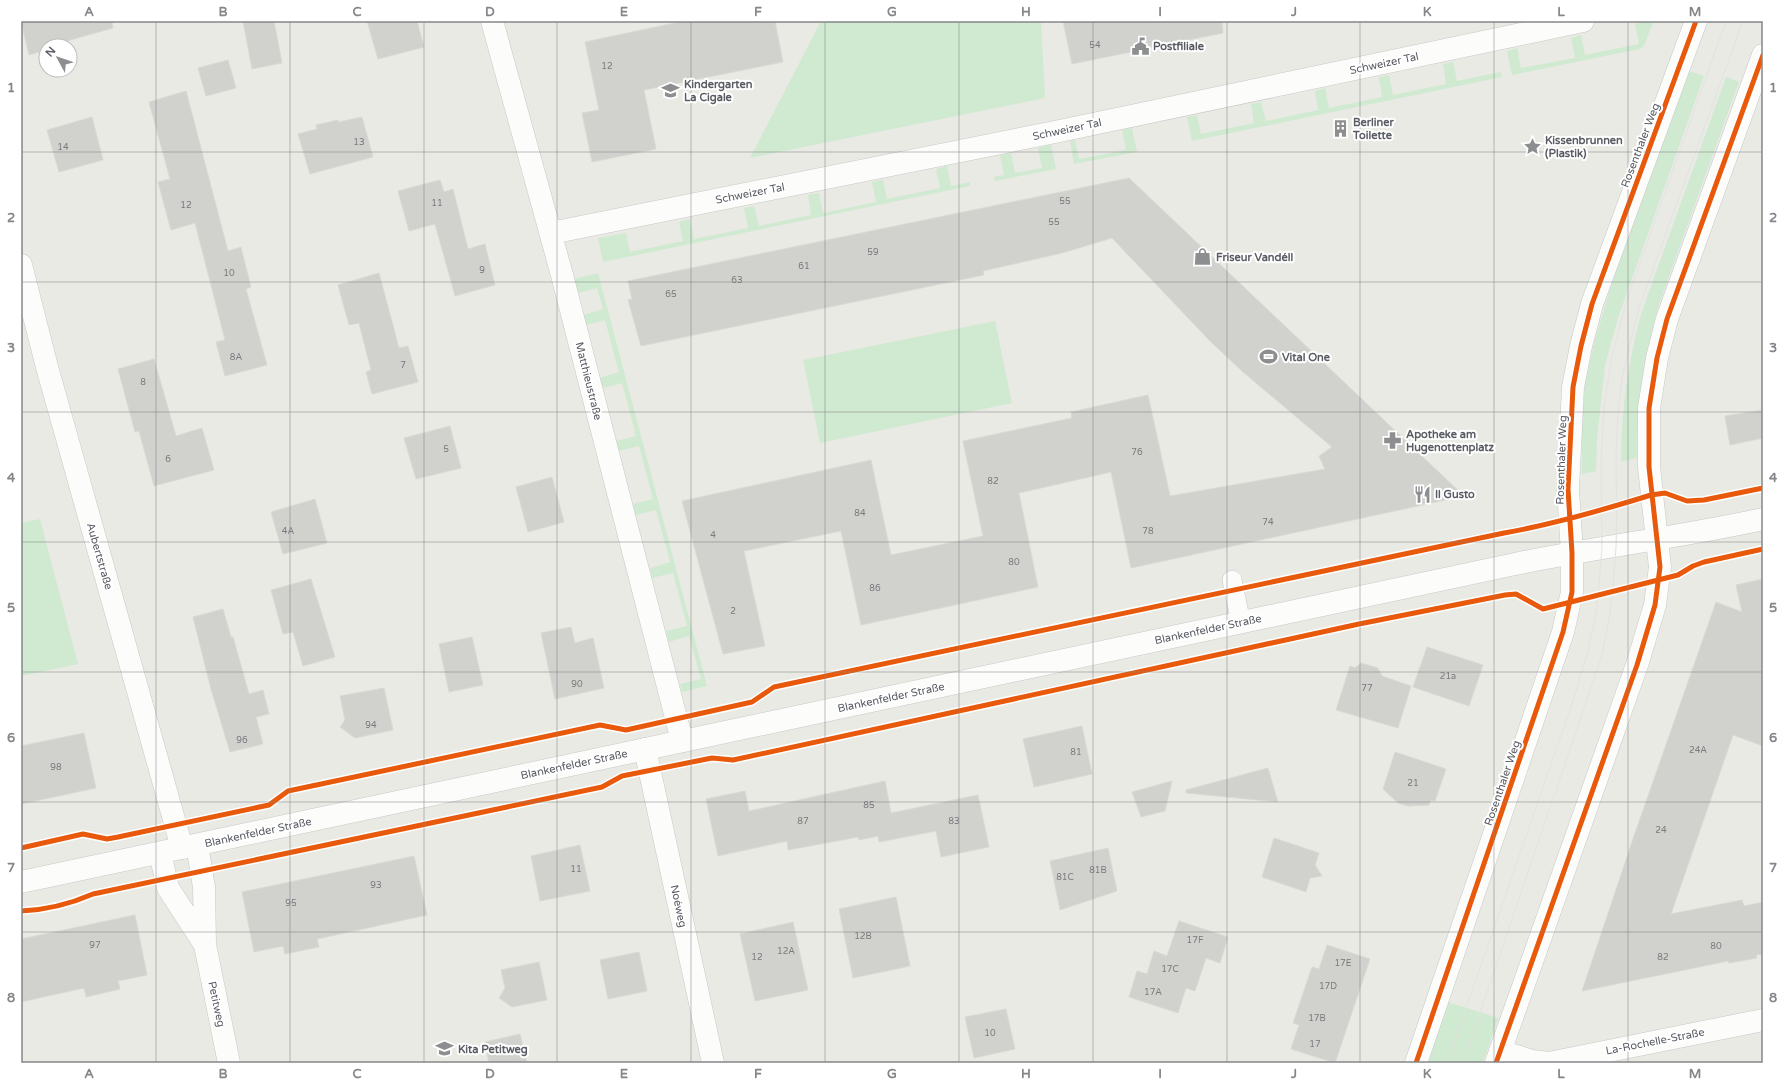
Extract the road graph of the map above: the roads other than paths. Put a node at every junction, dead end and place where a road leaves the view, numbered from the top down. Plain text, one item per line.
1 (492, 21) edge
2 (1583, 21) edge
3 (1696, 21) edge
4 (1763, 54) edge
5 (551, 233) junction
6 (21, 264) edge
7 (1763, 519) edge
8 (1656, 539) junction
9 (1572, 553) junction
10 (1232, 580) dead end
11 (1241, 623) junction
12 (682, 741) junction
13 (645, 750) junction
14 (190, 846) junction
15 (160, 853) junction
16 (21, 882) edge
17 (205, 945) junction
18 (1763, 1020) edge
19 (1498, 1057) edge
20 (229, 1063) edge
21 (712, 1063) edge
22 (1416, 1063) edge

1 - 5 street, Matthieustraße
2 - 5 street, Schweizer Tal
3 - 9 street, Rosenthaler Weg
4 - 8 street
5 - 12 street, Matthieustraße
6 - 14 street, Aubertstraße
7 - 8 street, Blankenfelder Straße
8 - 9 street, Blankenfelder Straße
8 - 19 street
9 - 11 street, Blankenfelder Straße
9 - 22 street, Rosenthaler Weg
10 - 11 lane
11 - 12 street, Blankenfelder Straße
12 - 13 street, Blankenfelder Straße
13 - 14 street, Blankenfelder Straße
13 - 21 street, Noéweg
14 - 15 street, Blankenfelder Straße
14 - 17 street, Petitweg
15 - 16 street, Blankenfelder Straße
15 - 17 street, Petitweg
17 - 20 street, Petitweg
18 - 19 street, La-Rochelle-Straße

